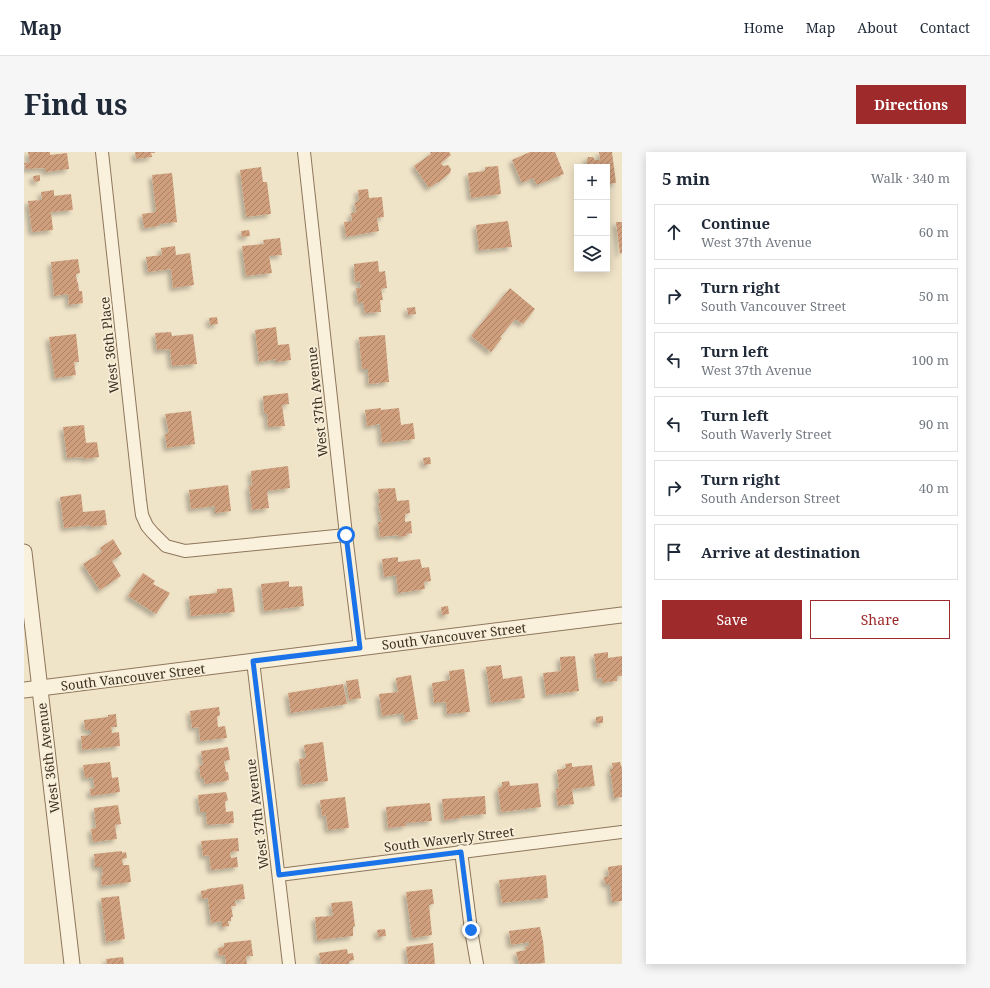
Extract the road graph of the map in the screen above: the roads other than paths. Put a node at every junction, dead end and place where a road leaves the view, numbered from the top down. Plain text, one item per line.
1 (102, 152) edge
2 (304, 152) edge
3 (346, 535) junction
4 (24, 552) edge
5 (622, 615) edge
6 (360, 648) junction
7 (253, 661) junction
8 (40, 688) junction
9 (24, 690) edge
10 (622, 832) edge
11 (461, 852) junction
12 (279, 875) junction
13 (72, 964) edge
14 (289, 964) edge
15 (476, 964) edge

1 - 3 street, West 36th Place
2 - 3 street, West 37th Avenue
3 - 6 street, West 37th Avenue
4 - 8 street, West 36th Avenue
5 - 6 street, South Vancouver Street
6 - 7 street, South Vancouver Street
7 - 8 street, South Vancouver Street
7 - 12 street, West 37th Avenue
8 - 9 street, South Vancouver Street
8 - 13 street, West 36th Avenue
10 - 11 street, South Waverly Street
11 - 12 street, South Waverly Street
11 - 15 street
12 - 14 street, West 37th Avenue

